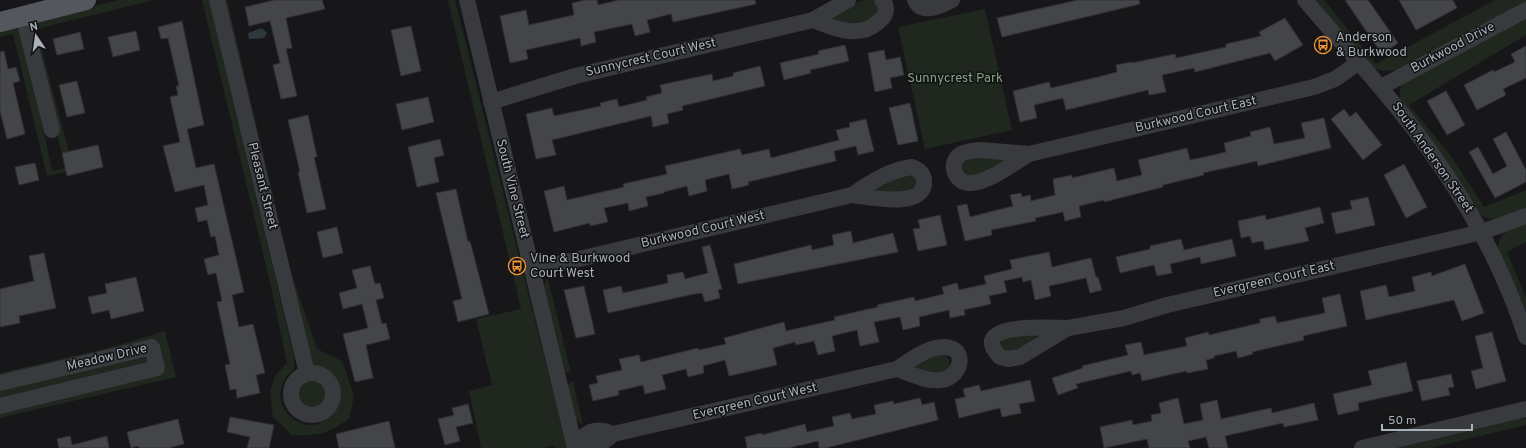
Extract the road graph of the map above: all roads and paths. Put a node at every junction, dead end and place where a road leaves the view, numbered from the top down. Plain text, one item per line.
1 (86, 0) edge
2 (217, 0) edge
3 (467, 0) edge
4 (848, 0) edge
5 (882, 0) edge
6 (915, 0) edge
7 (952, 0) edge
8 (1305, 0) edge
9 (1526, 10) edge
10 (23, 16) junction
11 (813, 20) junction
12 (0, 22) edge
13 (1358, 63) junction
14 (1381, 88) junction
15 (491, 102) junction
16 (52, 130) dead end
17 (1029, 154) dead end
18 (852, 195) dead end
19 (1526, 216) edge
20 (1482, 232) junction
21 (532, 270) junction
22 (1068, 328) dead end
23 (1526, 337) edge
24 (897, 369) dead end
25 (307, 373) dead end
26 (0, 383) edge
27 (0, 406) edge
28 (1526, 409) edge
29 (575, 446) edge
30 (1362, 448) edge

1 - 10 main road
2 - 25 street, Pleasant Street
3 - 15 street, South Vine Street
4 - 11 street, Sunnycrest Court West
5 - 11 street
6 - 7 street
8 - 13 street, South Anderson Street
9 - 14 street, Burkwood Drive
10 - 12 main road
10 - 16 street
11 - 15 street, Sunnycrest Court West
13 - 14 street, South Anderson Street
13 - 17 street, Burkwood Court East
14 - 20 street, South Anderson Street
15 - 21 street, South Vine Street
18 - 21 street, Burkwood Court West
19 - 20 street, Evergreen Court East
20 - 22 street, Evergreen Court East
20 - 23 street, South Anderson Street
21 - 29 street, South Vine Street
24 - 29 street, Evergreen Court West
26 - 27 street, Meadow Drive
28 - 30 street

